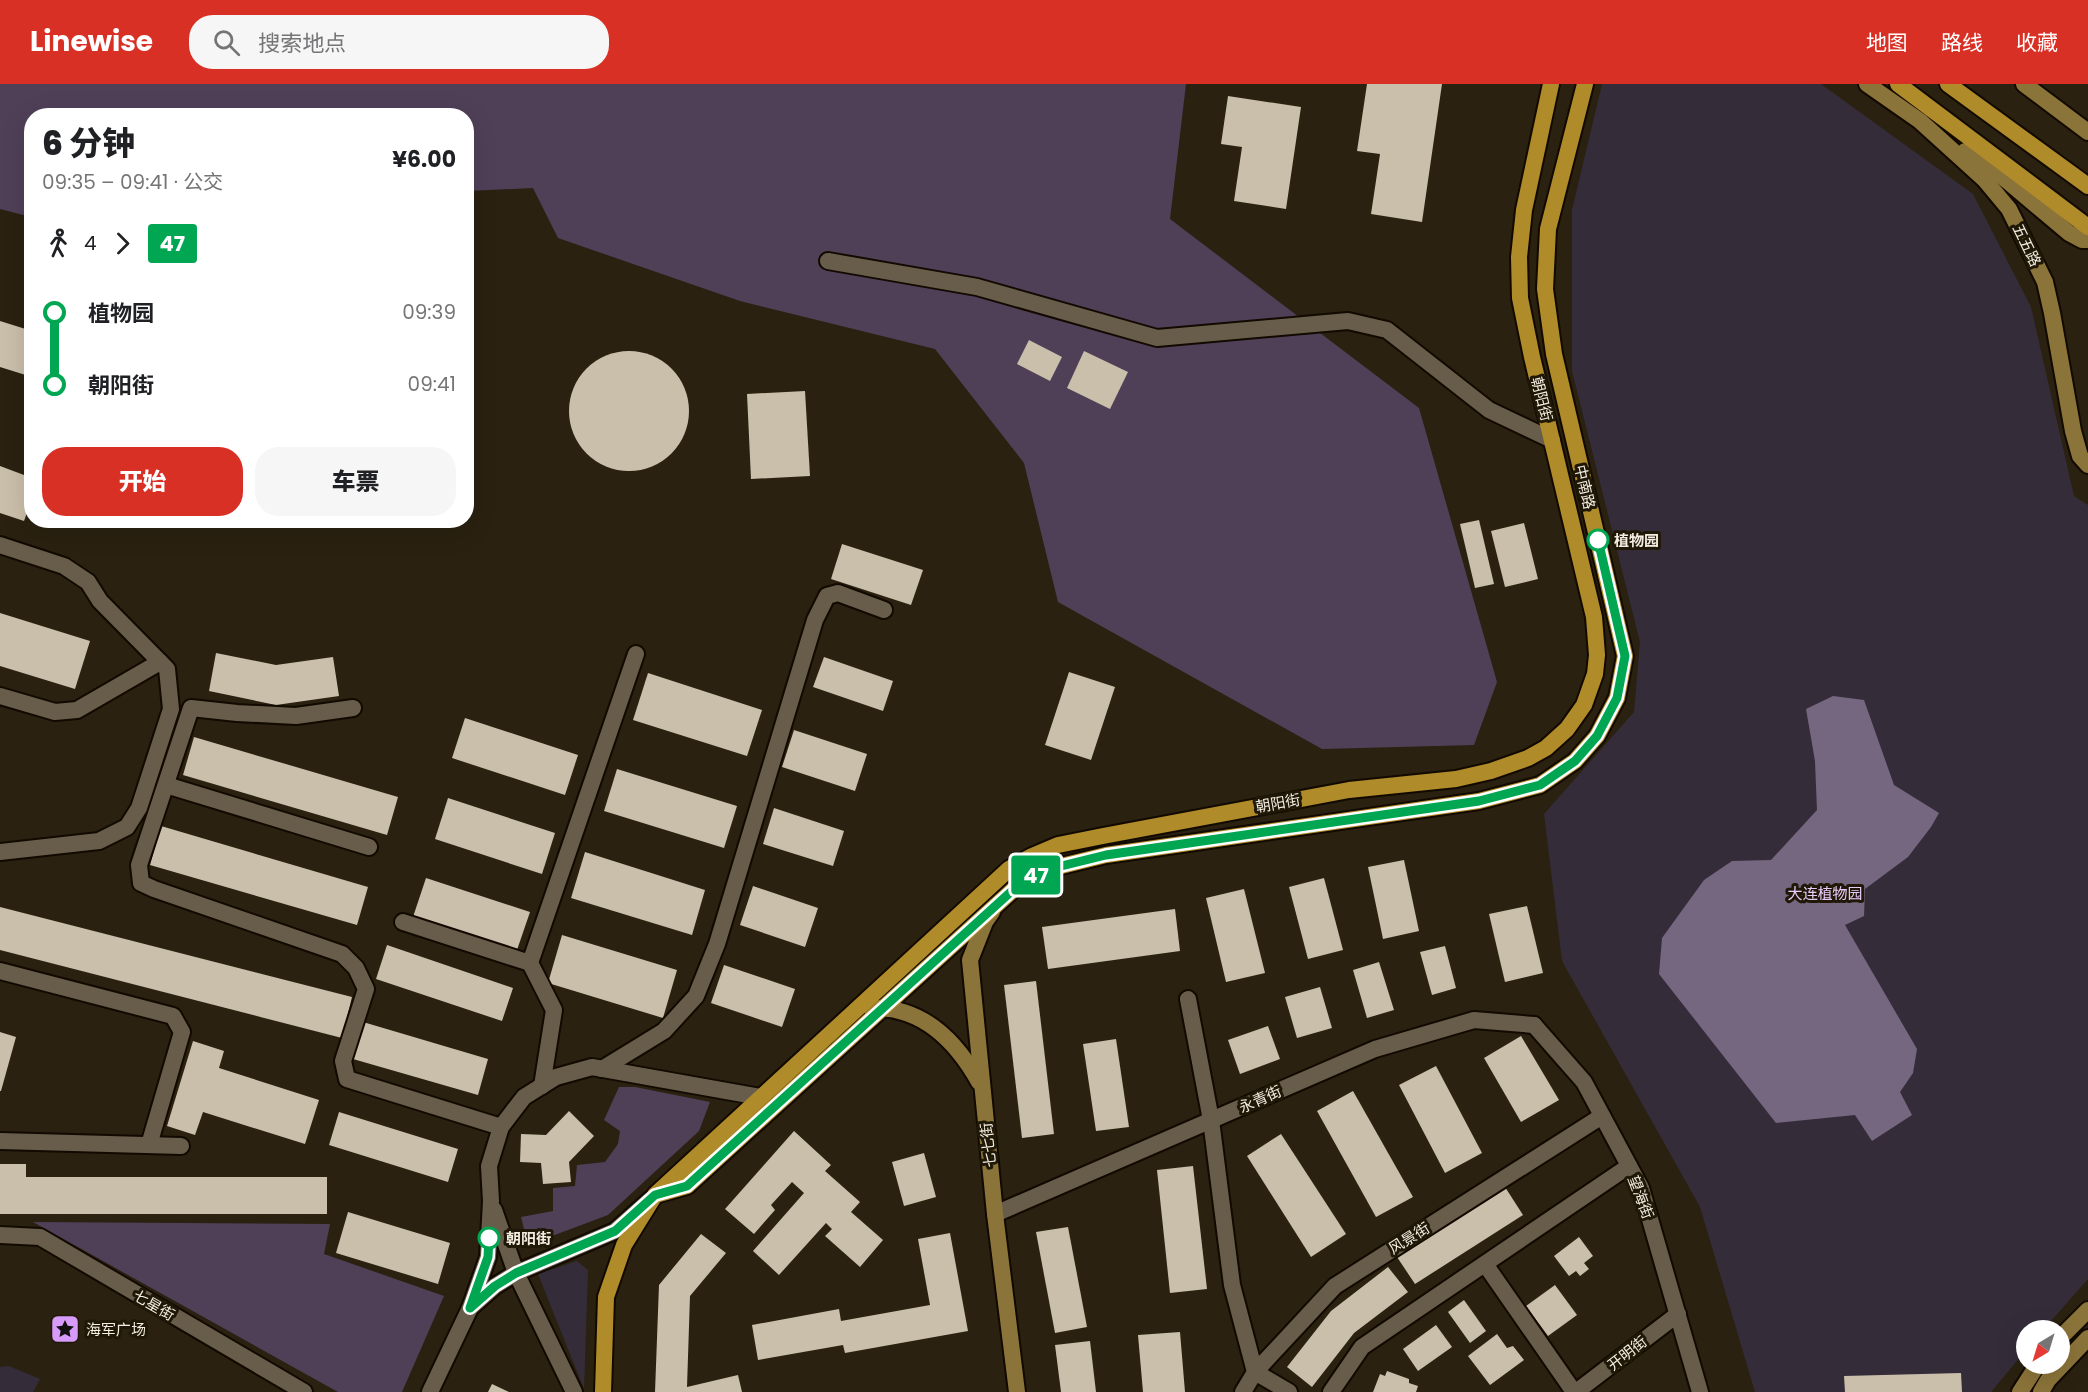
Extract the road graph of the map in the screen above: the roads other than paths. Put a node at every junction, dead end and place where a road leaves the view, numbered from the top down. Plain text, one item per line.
1 (1551, 84) edge
2 (1867, 84) edge
3 (1898, 84) edge
4 (1948, 84) edge
5 (2024, 84) edge
6 (1585, 86) edge
7 (1920, 121) junction
8 (2088, 132) edge
9 (2088, 186) edge
10 (2088, 227) edge
11 (2088, 240) edge
12 (828, 261) dead end
13 (1552, 440) junction
14 (2088, 465) edge
15 (0, 545) edge
16 (885, 610) dead end
17 (636, 654) dead end
18 (160, 662) junction
19 (0, 696) edge
20 (353, 708) dead end
21 (166, 785) junction
22 (369, 847) dead end
23 (0, 852) edge
24 (997, 904) junction
25 (403, 922) dead end
26 (531, 963) junction
27 (0, 971) edge
28 (1188, 999) dead end
29 (884, 1008) junction
30 (856, 1009) junction
31 (1534, 1025) joint
32 (602, 1069) junction
33 (542, 1086) junction
34 (982, 1088) junction
35 (760, 1097) junction
36 (1602, 1116) junction
37 (1211, 1120) junction
38 (501, 1127) junction
39 (0, 1141) edge
40 (149, 1145) junction
41 (181, 1146) dead end
42 (1629, 1166) junction
43 (655, 1195) junction
44 (490, 1200) junction
45 (995, 1214) junction
46 (0, 1235) edge
47 (1485, 1264) junction
48 (516, 1273) junction
49 (470, 1308) junction
50 (2088, 1310) edge
51 (1678, 1314) junction
52 (2070, 1328) edge
53 (2078, 1348) edge
54 (1255, 1372) junction
55 (2032, 1374) edge
56 (303, 1392) edge
57 (430, 1392) edge
58 (574, 1392) edge
59 (603, 1392) edge
60 (1017, 1392) edge
61 (1243, 1392) edge
62 (1289, 1392) edge
63 (1331, 1392) edge
64 (1575, 1392) edge
65 (1700, 1392) edge
66 (2020, 1392) edge
67 (2041, 1392) edge

1 - 13 main road, 朝阳街
2 - 7 main road, 五五路
3 - 10 main road
4 - 9 main road
5 - 8 main road
6 - 24 main road, 中南路
7 - 11 main road
7 - 14 main road, 五五路
12 - 13 street
13 - 30 main road, 朝阳街
15 - 18 street
16 - 32 street
17 - 26 street
18 - 19 street
18 - 23 street
20 - 21 street
21 - 22 street
21 - 38 street
24 - 29 main road, 中南路
24 - 34 main road, 七七街
25 - 26 street
26 - 33 street
27 - 40 street
28 - 37 street
29 - 30 main road
29 - 34 main road
29 - 43 main road, 中南路
30 - 35 main road, 朝阳街
31 - 36 street, 望海街
31 - 37 street, 永青街
32 - 33 street
32 - 35 street
33 - 38 street
34 - 45 main road, 七七街
35 - 43 main road, 朝阳街
36 - 42 street, 望海街
36 - 54 street, 风景街
37 - 45 street, 永青街
37 - 54 street
38 - 44 street
39 - 40 street
40 - 41 street
42 - 47 street
42 - 51 street, 望海街
43 - 48 street
43 - 59 main road, 朝阳街
44 - 48 street
44 - 49 street
45 - 60 main road, 七七街
46 - 56 street, 七星街
47 - 63 street
47 - 64 street
48 - 49 street
48 - 58 street
49 - 57 street
50 - 52 main road
51 - 64 street, 开明街
51 - 65 street, 望海街
53 - 67 main road
54 - 61 street, 风景街
54 - 62 street
55 - 66 main road

